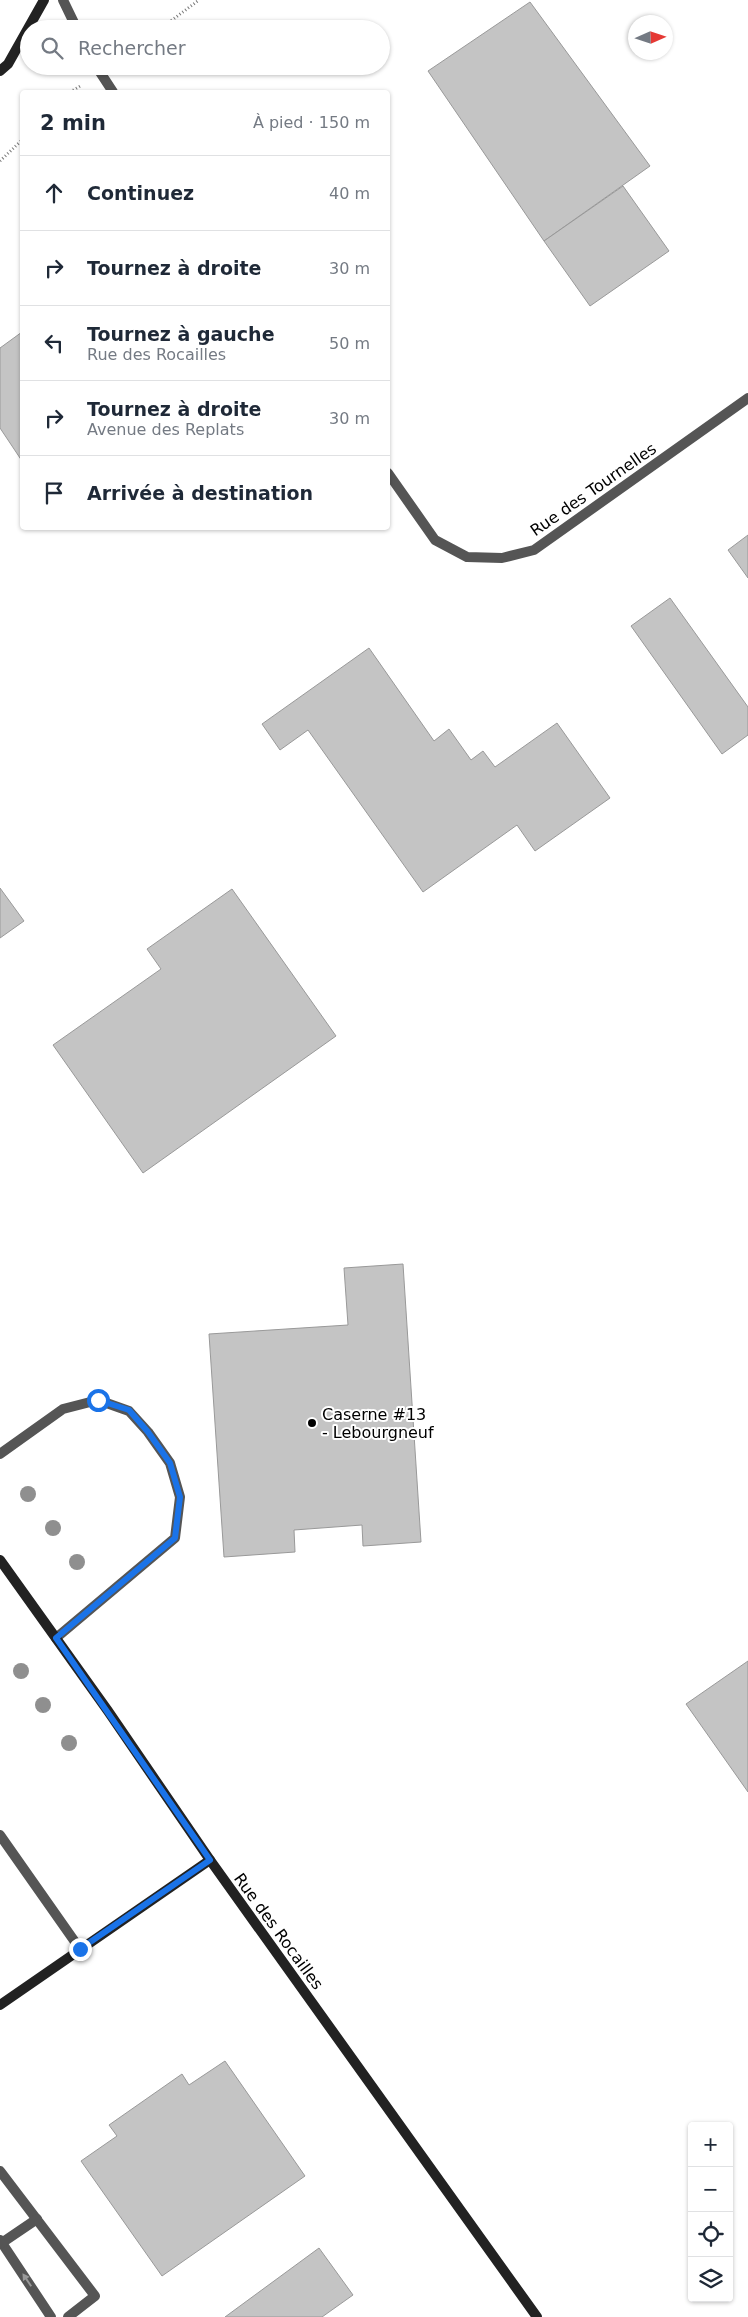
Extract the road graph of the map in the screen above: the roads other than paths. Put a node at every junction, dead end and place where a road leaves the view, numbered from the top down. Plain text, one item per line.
1 (44, 0) edge
2 (63, 0) edge
3 (33, 20) edge
4 (73, 20) edge
5 (20, 43) edge
6 (0, 71) edge
7 (102, 75) edge
8 (112, 90) edge
9 (748, 398) edge
10 (390, 477) edge
11 (0, 1454) edge
12 (0, 1560) edge
13 (56, 1638) junction
14 (0, 1835) edge
15 (210, 1860) junction
16 (80, 1949) junction
17 (0, 2005) edge
18 (0, 2170) edge
19 (37, 2219) junction
20 (1, 2242) edge
21 (51, 2317) edge
22 (68, 2317) edge
23 (537, 2317) edge

1 - 3 street
2 - 4 street
5 - 6 street
7 - 8 street
9 - 10 street, Rue des Tournelles
11 - 13 street
12 - 13 street, Rue des Rocailles
13 - 15 street, Rue des Rocailles
14 - 16 street
15 - 16 street
15 - 23 street, Rue des Rocailles
16 - 17 street
18 - 19 street
19 - 20 street
19 - 22 street
21 -> 20 street

